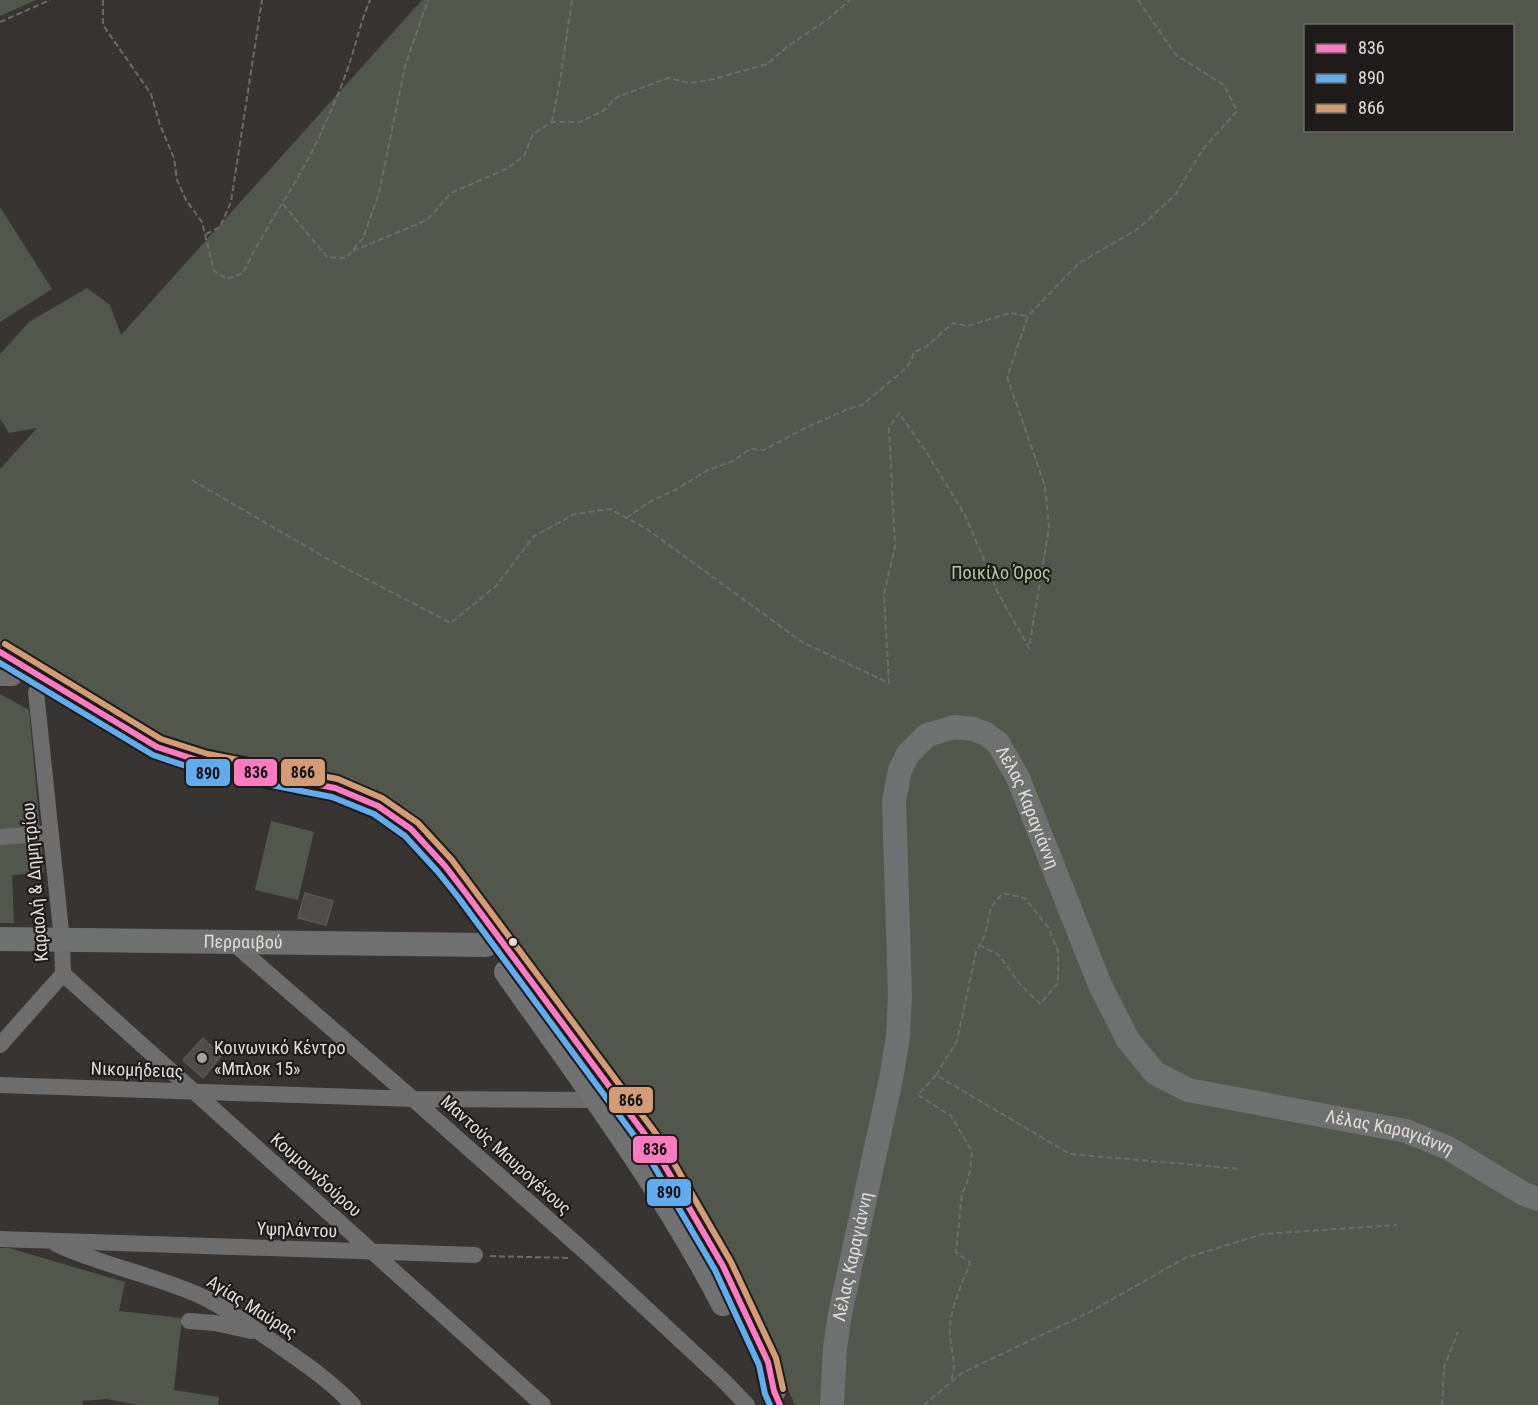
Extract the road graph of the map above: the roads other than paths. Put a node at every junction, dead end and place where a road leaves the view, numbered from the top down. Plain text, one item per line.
1 (0, 652) edge
2 (4, 675) edge
3 (36, 692) junction
4 (51, 833) junction
5 (0, 837) edge
6 (0, 939) edge
7 (62, 940) junction
8 (232, 942) junction
9 (486, 945) junction
10 (63, 974) junction
11 (0, 1045) edge
12 (0, 1085) edge
13 (195, 1092) junction
14 (413, 1099) junction
15 (597, 1100) junction
16 (1538, 1199) edge
17 (0, 1239) edge
18 (50, 1241) junction
19 (371, 1252) junction
20 (475, 1255) road end
21 (189, 1321) dead end
22 (261, 1333) junction
23 (779, 1401) edge
24 (822, 1404) edge
25 (353, 1405) edge
26 (543, 1405) edge
27 (747, 1405) edge

1 - 23 main road
2 - 3 main road
3 - 4 street, Καραολή & Δημητρίου
3 - 9 main road
4 - 5 street
4 - 7 street, Καραολή & Δημητρίου
6 - 7 main road, Περραιβού
7 - 8 main road, Περραιβού
7 - 10 street, Καραολή & Δημητρίου
8 - 9 main road, Περραιβού
8 - 14 street, Μαντούς Μαυρογένους
9 - 15 main road
10 - 11 street, Καραολή & Δημητρίου
10 - 13 street, Κουμουνδούρου
12 - 13 street, Νικομήδειας
13 - 14 street, Νικομήδειας
13 - 19 street, Κουμουνδούρου
14 - 15 street, Νικομήδειας
14 - 27 street, Μαντούς Μαυρογένους
15 - 23 main road
16 - 24 main road, Λέλας Καραγιάννη
17 - 18 street, Υψηλάντου
18 - 19 street, Υψηλάντου
18 - 22 street, Αγίας Μαύρας
19 - 20 street, Υψηλάντου
19 - 26 street, Κουμουνδούρου
21 - 22 street
22 - 25 street, Αγίας Μαύρας

